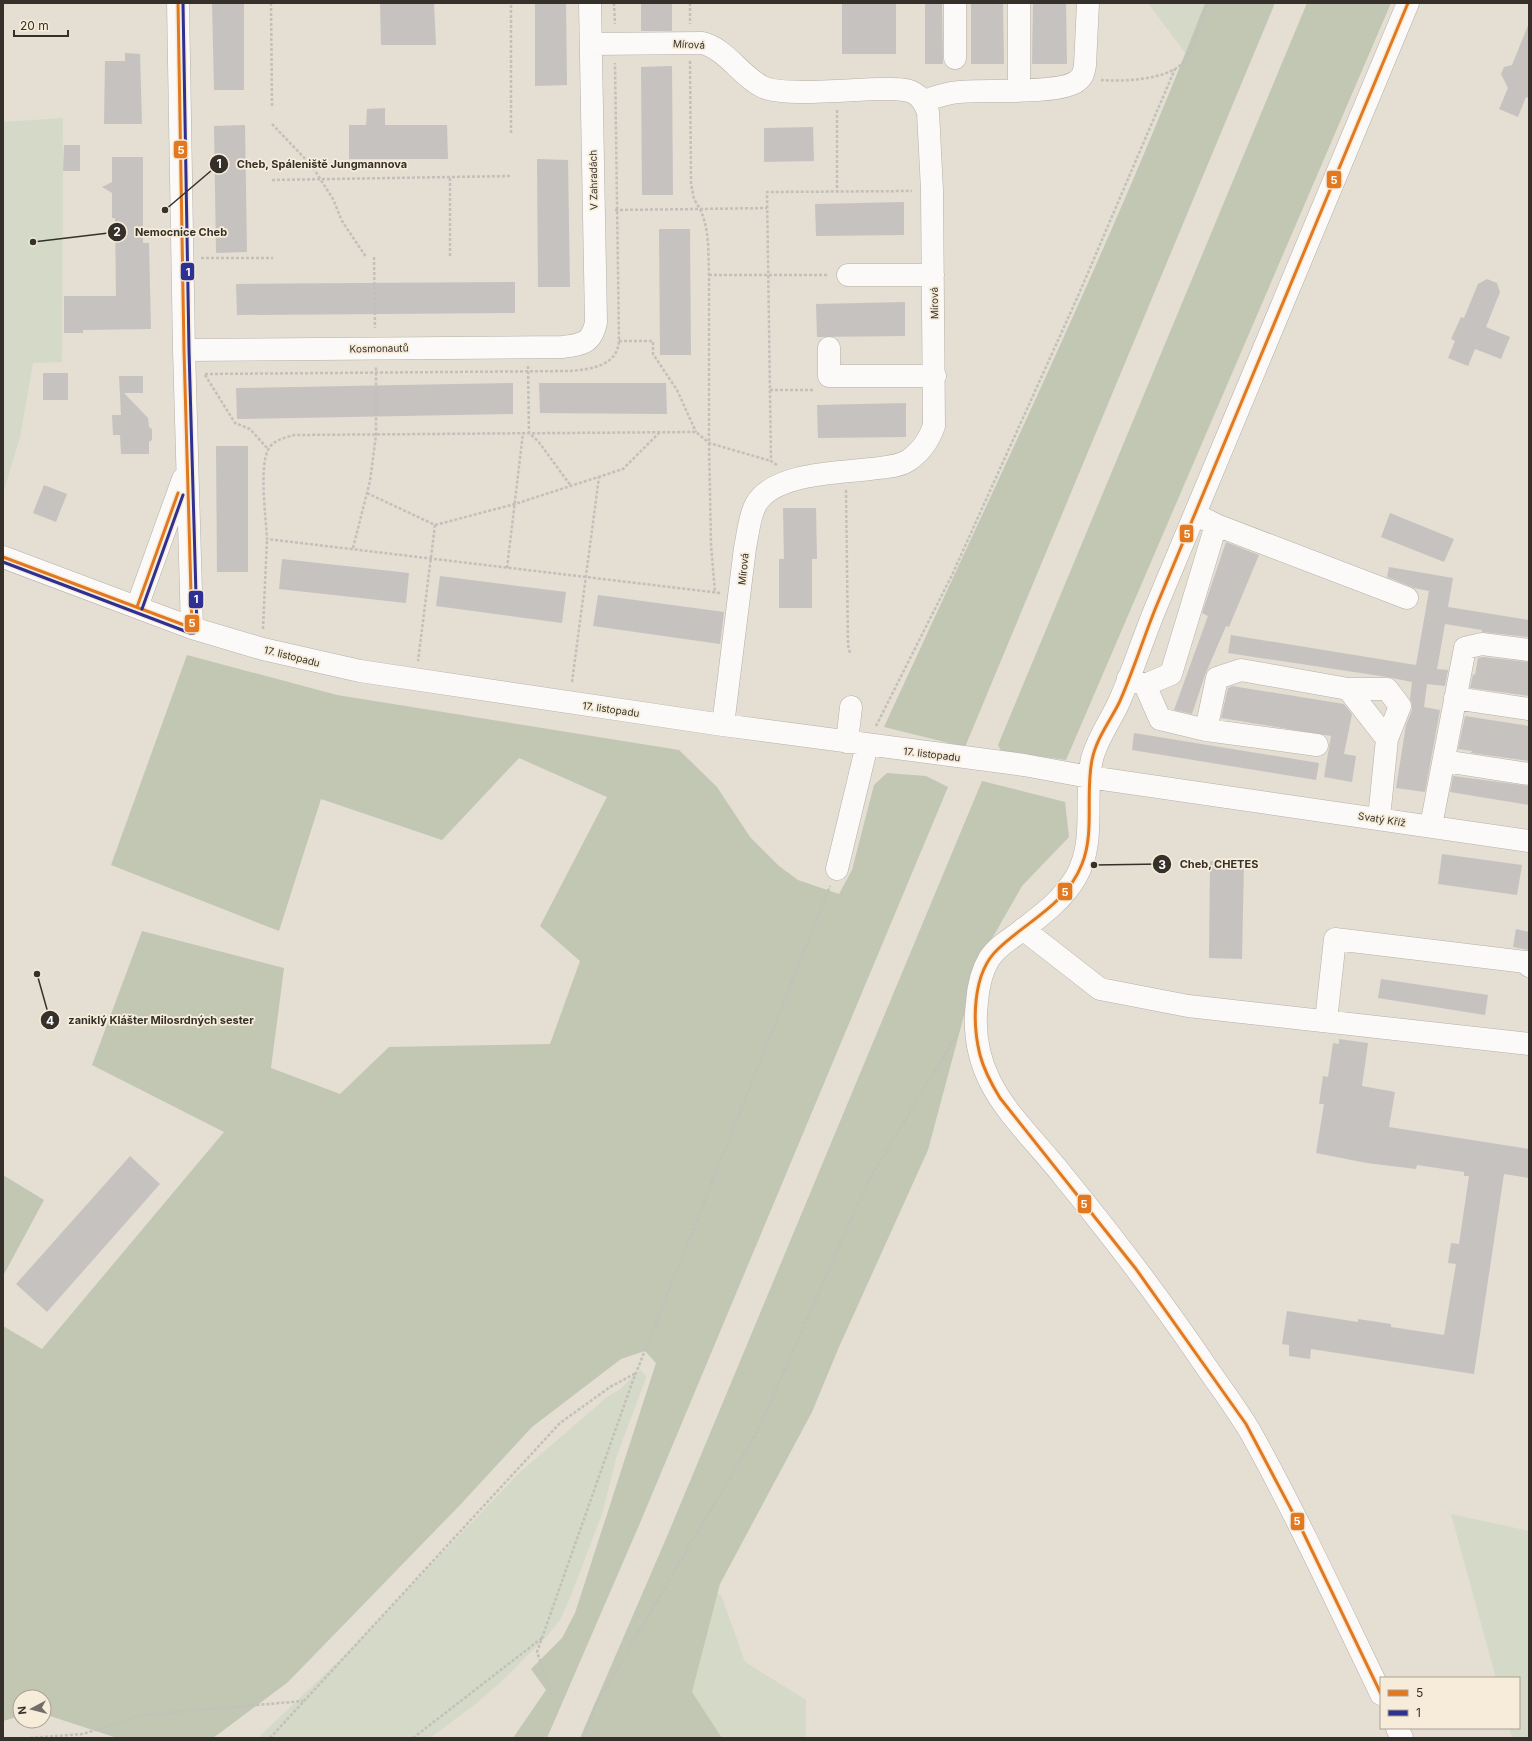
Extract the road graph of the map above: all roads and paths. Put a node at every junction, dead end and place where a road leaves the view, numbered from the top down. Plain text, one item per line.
1 (178, 3) edge
2 (271, 3) edge
3 (511, 3) edge
4 (590, 3) edge
5 (614, 3) edge
6 (955, 3) edge
7 (1019, 3) edge
8 (1088, 3) edge
9 (1208, 3) edge
10 (1408, 3) edge
11 (690, 42) junction
12 (591, 44) junction
13 (615, 44) junction
14 (955, 58) dead end
15 (1175, 69) junction
16 (1083, 74) junction
17 (836, 90) junction
18 (1019, 91) junction
19 (924, 102) junction
20 (272, 106) dead end
21 (272, 124) dead end
22 (511, 133) dead end
23 (511, 176) dead end
24 (450, 178) junction
25 (321, 179) junction
26 (272, 180) dead end
27 (932, 190) junction
28 (837, 191) junction
29 (767, 208) junction
30 (700, 209) junction
31 (594, 210) junction
32 (617, 210) junction
33 (450, 256) dead end
34 (366, 257) dead end
35 (374, 257) dead end
36 (182, 258) junction
37 (273, 258) dead end
38 (768, 275) junction
39 (848, 275) joint
40 (933, 275) junction
41 (709, 276) junction
42 (619, 341) junction
43 (528, 346) junction
44 (575, 346) joint
45 (376, 348) junction
46 (829, 348) dead end
47 (184, 350) junction
48 (528, 371) junction
49 (376, 373) junction
50 (195, 374) junction
51 (935, 376) junction
52 (660, 432) junction
53 (696, 432) junction
54 (522, 433) junction
55 (529, 433) junction
56 (376, 435) junction
57 (709, 443) junction
58 (268, 449) junction
59 (771, 461) junction
60 (188, 467) junction
61 (846, 472) junction
62 (599, 477) junction
63 (799, 478) junction
64 (571, 486) junction
65 (367, 493) junction
66 (515, 504) junction
67 (1195, 514) junction
68 (435, 525) junction
69 (1216, 525) junction
70 (267, 539) junction
71 (353, 548) junction
72 (3, 557) edge
73 (430, 558) junction
74 (508, 568) junction
75 (587, 577) junction
76 (715, 593) junction
77 (740, 596) junction
78 (1407, 598) dead end
79 (137, 607) junction
80 (1156, 607) junction
81 (1187, 617) junction
82 (192, 628) junction
83 (263, 649) junction
84 (1529, 650) edge
85 (850, 653) dead end
86 (415, 681) junction
87 (1136, 682) junction
88 (1348, 689) junction
89 (1456, 698) junction
90 (570, 703) junction
91 (851, 707) dead end
92 (1529, 709) edge
93 (723, 725) junction
94 (1206, 730) junction
95 (1388, 739) junction
96 (857, 744) junction
97 (1317, 745) dead end
98 (1444, 760) junction
99 (1529, 774) edge
100 (1089, 777) junction
101 (1234, 797) joint
102 (1379, 818) junction
103 (1431, 826) junction
104 (1529, 841) edge
105 (837, 869) joint
106 (1023, 929) junction
107 (1529, 966) edge
108 (1326, 1022) junction
109 (960, 1031) dead end
110 (1529, 1044) edge
111 (636, 1373) junction
112 (543, 1637) junction
113 (1380, 1692) edge
114 (552, 1695) dead end
115 (303, 1701) junction
116 (1398, 1729) edge
117 (30, 1738) edge
118 (270, 1738) edge
119 (413, 1738) edge
120 (583, 1738) edge
121 (1402, 1738) edge

1 - 36 street
2 - 20 path
3 - 22 path
4 - 12 street, V Zahradách
5 - 13 path
6 - 14 street
7 - 18 street
8 - 16 street
9 - 15 path
10 - 67 street
11 - 13 street, Mírová
11 - 17 street, Mírová
11 - 30 path
12 - 13 street, Mírová
12 - 31 street, V Zahradách
13 - 32 path
15 - 16 path
15 - 96 path
16 - 18 street
17 - 19 street, Mírová
17 - 28 path
18 - 19 street
19 - 27 street, Mírová
21 - 25 path
23 - 24 path
24 - 25 path
24 - 33 path
25 - 26 path
25 - 34 path
27 - 28 path
27 - 40 street, Mírová
28 - 29 path
29 - 30 path
29 - 38 path
30 - 32 path
30 - 41 path
31 - 32 path
31 - 44 street, V Zahradách
32 - 42 path
35 - 45 path
36 - 37 path
36 - 47 street
38 - 39 path
38 - 41 path
38 - 59 path
39 - 40 street
40 - 51 street, Mírová
41 - 57 path
42 - 48 path
42 - 53 path
43 - 44 street, Kosmonautů
43 - 45 street, Kosmonautů
43 - 48 path
45 - 47 street, Kosmonautů
45 - 49 path
46 - 51 street
47 - 50 street
48 - 49 path
48 - 55 path
49 - 50 path
49 - 56 path
50 - 58 path
50 - 60 street
51 - 61 street, Mírová
52 - 53 path
52 - 55 path
52 - 62 path
53 - 57 path
54 - 55 path
54 - 56 path
54 - 66 path
55 - 64 path
56 - 58 path
56 - 65 path
57 - 59 path
57 - 76 path
58 - 70 path
59 - 63 path
60 - 79 street
60 - 82 street
61 - 63 street, Mírová
61 - 85 path
62 - 64 path
62 - 75 path
63 - 77 street, Mírová
64 - 66 path
65 - 68 path
65 - 71 path
66 - 68 path
66 - 74 path
67 - 69 street
67 - 80 street
68 - 73 path
69 - 78 street
69 - 81 street
70 - 71 path
70 - 83 path
71 - 73 path
72 - 79 street, 17. listopadu
73 - 74 path
73 - 86 path
74 - 75 path
75 - 76 path
75 - 90 path
76 - 77 path
77 - 93 street, Mírová
79 - 82 street, 17. listopadu
80 - 81 street
80 - 87 street
81 - 87 street
82 - 83 street, 17. listopadu
83 - 86 street, 17. listopadu
84 - 89 street
86 - 90 street, 17. listopadu
87 - 94 street
87 - 100 street
88 - 94 street
88 - 95 street
88 - 95 street
89 - 92 street
89 - 98 street
90 - 93 street, 17. listopadu
91 - 96 street
93 - 96 street, 17. listopadu
94 - 97 street
95 - 102 street
96 - 100 street, 17. listopadu
96 - 105 street
98 - 99 street
98 - 103 street
100 - 101 street, 17. listopadu
100 - 106 street
101 - 102 street, Svatý Kříž
102 - 103 street, Svatý Kříž
103 - 104 street, Svatý Kříž
105 - 111 path
106 - 108 street
106 - 113 street
107 - 108 street
108 - 110 street
109 - 120 path
111 - 112 path
111 - 115 path
112 - 114 path
112 - 119 path
115 - 117 path
115 - 118 path
116 - 121 street

